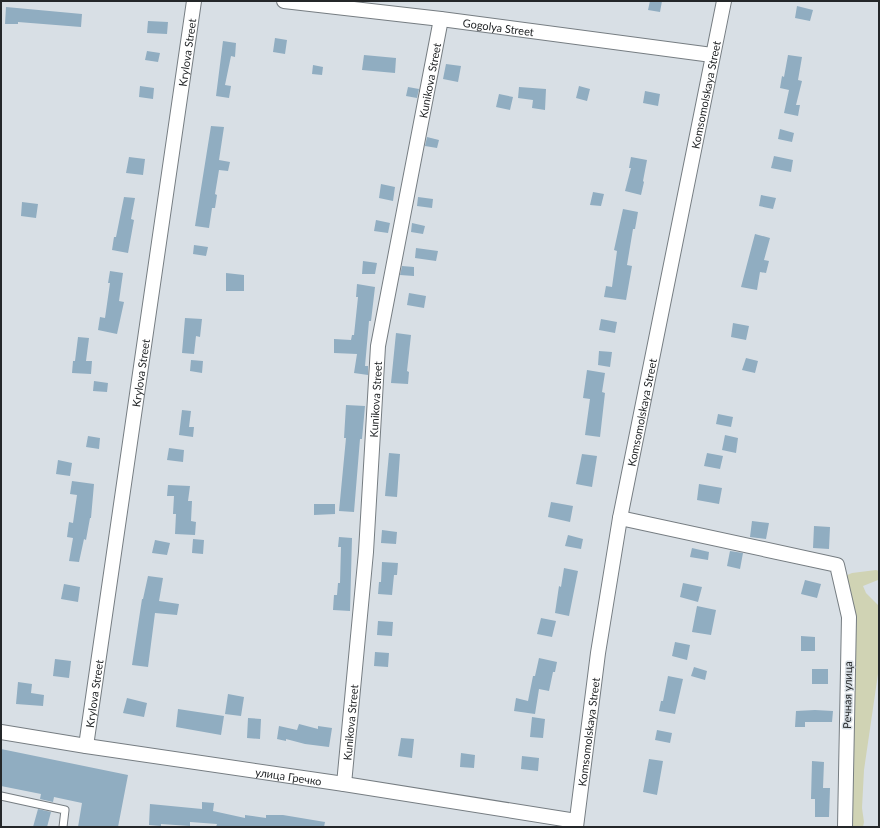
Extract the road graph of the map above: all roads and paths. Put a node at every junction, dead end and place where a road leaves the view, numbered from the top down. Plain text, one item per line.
1 (194, 1) edge
2 (284, 1) edge
3 (724, 1) edge
4 (441, 19) junction
5 (712, 55) junction
6 (620, 518) junction
7 (1, 732) edge
8 (86, 746) junction
9 (344, 784) junction
10 (1, 796) edge
11 (576, 824) edge
12 (62, 827) edge
13 (845, 827) edge

1 - 8 street, Krylova Street
2 - 4 street, Gogolya Street
3 - 5 street, Komsomolskaya Street
4 - 5 street, Gogolya Street
4 - 9 street, Kunikova Street
5 - 6 street, Komsomolskaya Street
6 - 11 street, Komsomolskaya Street
6 - 13 street, Речная улица
7 - 8 street, улица Гречко
8 - 9 street, улица Гречко
9 - 11 street, улица Гречко
10 - 12 lane

